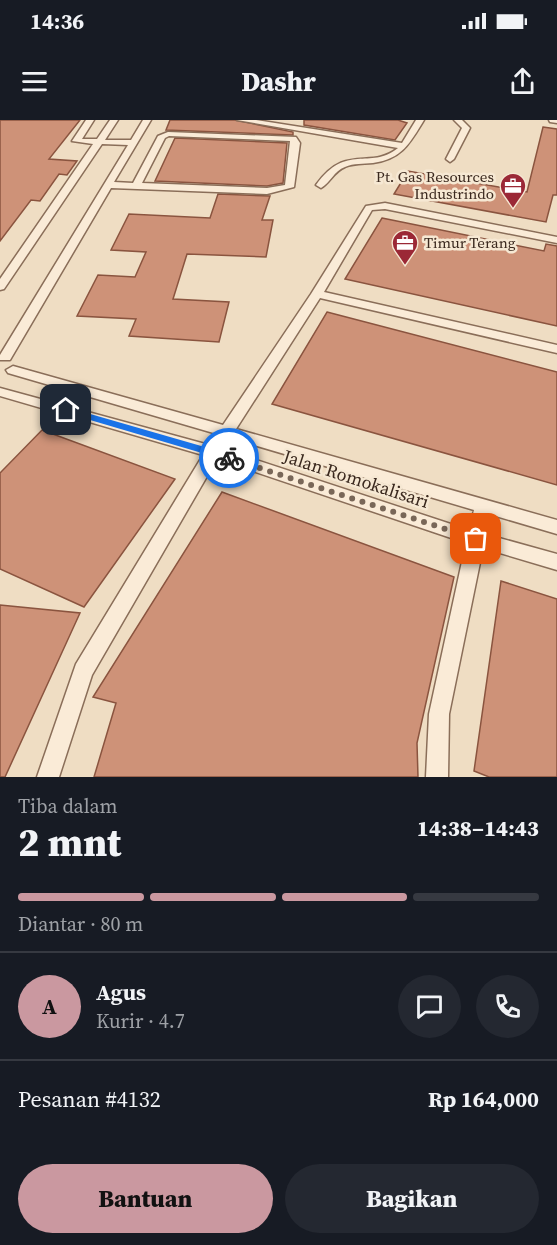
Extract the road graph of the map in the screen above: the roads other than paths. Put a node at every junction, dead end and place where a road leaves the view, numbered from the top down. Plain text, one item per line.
1 (90, 120) edge
2 (114, 120) edge
3 (147, 120) edge
4 (241, 120) edge
5 (420, 120) edge
6 (458, 120) edge
7 (98, 143) junction
8 (134, 143) junction
9 (404, 146) junction
10 (450, 159) dead end
11 (110, 185) junction
12 (321, 185) dead end
13 (136, 186) junction
14 (557, 240) edge
15 (0, 287) edge
16 (317, 294) junction
17 (557, 349) edge
18 (3, 392) dead end
19 (226, 432) junction
20 (213, 452) junction
21 (483, 505) junction
22 (557, 527) edge
23 (476, 539) junction
24 (557, 562) edge
25 (48, 777) edge
26 (437, 777) edge

1 - 7 lane
2 - 7 lane
3 - 8 lane, Jalan Romokalisari
4 - 9 lane
5 - 9 lane
6 - 10 lane
7 - 8 lane
7 - 15 lane
8 - 11 lane, Jalan Romokalisari
9 - 12 lane
11 - 13 lane
11 - 19 lane, Jalan Romokalisari
13 - 13 lane
14 - 16 lane
16 - 17 lane
16 - 19 lane
18 - 20 lane, Jalan Romokalisari
19 - 20 lane
19 - 21 lane, Jalan Romokalisari
20 - 23 lane, Jalan Romokalisari
20 - 25 lane
21 - 22 lane, Jalan Romokalisari
21 - 23 lane
23 - 24 lane, Jalan Romokalisari
23 - 26 lane

